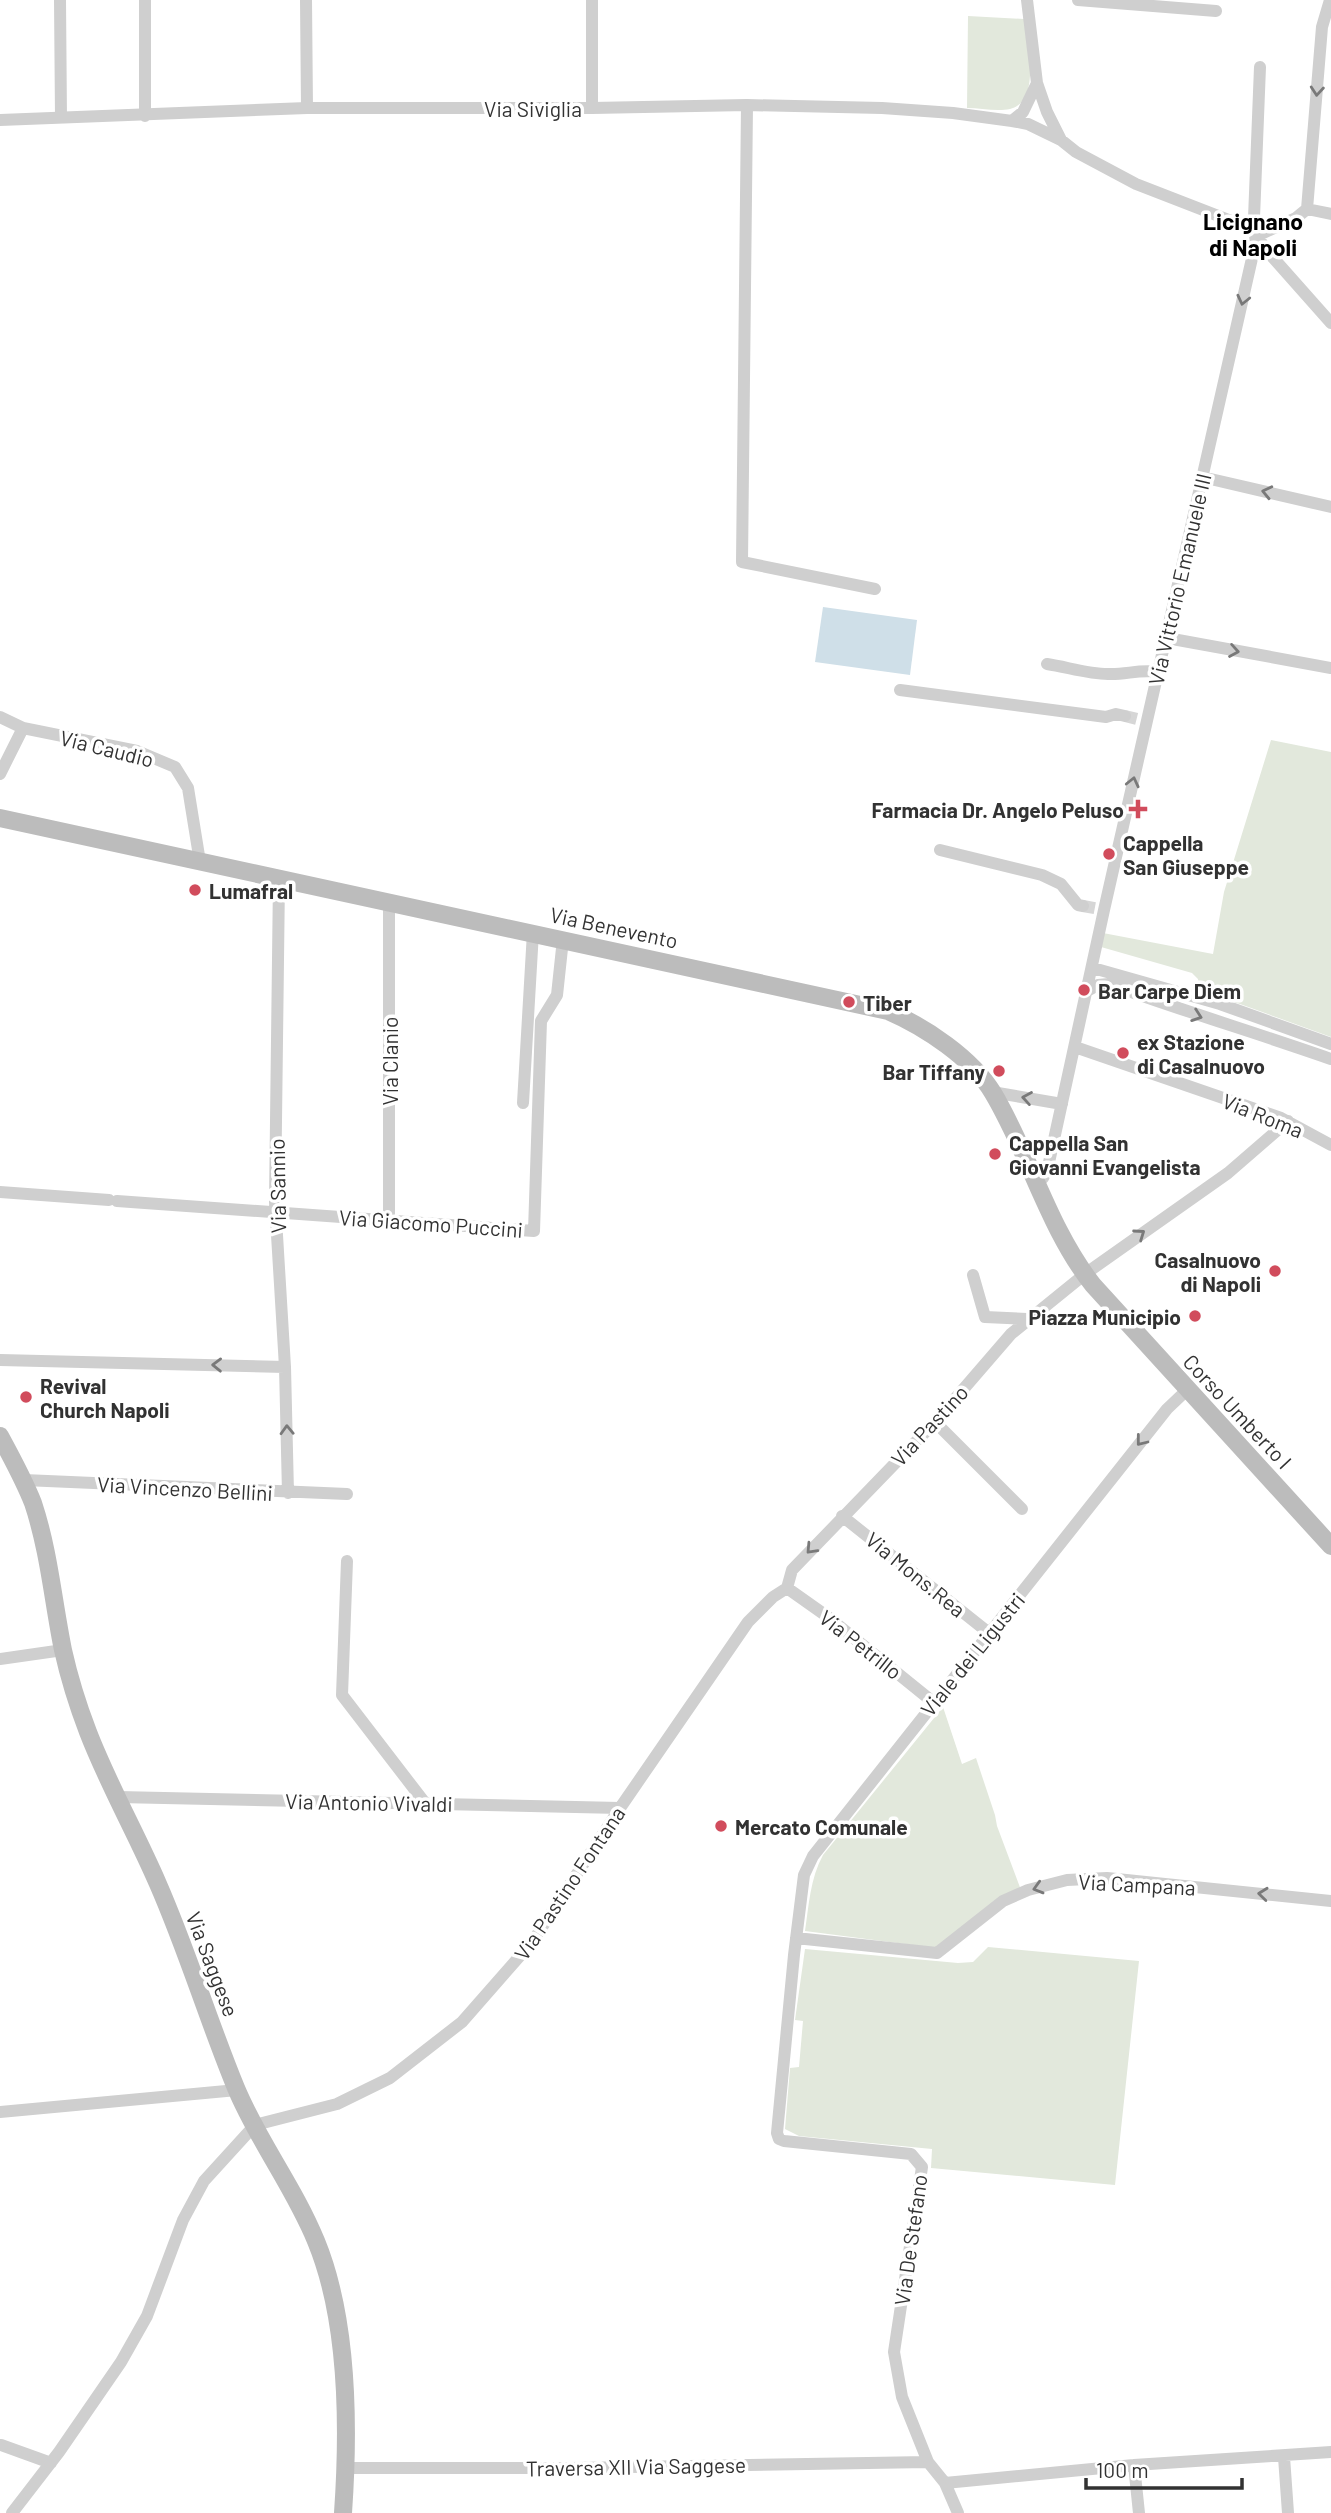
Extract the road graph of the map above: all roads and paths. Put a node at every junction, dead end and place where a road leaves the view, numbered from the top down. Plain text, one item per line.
1 (60, 0) edge
2 (145, 0) edge
3 (306, 0) edge
4 (592, 0) edge
5 (1027, 0) edge
6 (1077, 0) edge
7 (1330, 0) edge
8 (1216, 11) dead end
9 (1260, 67) dead end
10 (1037, 83) junction
11 (747, 105) junction
12 (307, 108) junction
13 (592, 108) junction
14 (145, 116) junction
15 (61, 118) junction
16 (0, 120) edge
17 (1012, 121) junction
18 (1061, 140) junction
19 (1307, 209) junction
20 (1331, 214) edge
21 (1256, 233) junction
22 (1331, 323) edge
23 (1202, 477) junction
24 (1331, 507) edge
25 (875, 589) dead end
26 (1167, 638) junction
27 (1047, 664) dead end
28 (1331, 668) edge
29 (1157, 672) junction
30 (900, 690) dead end
31 (1125, 716) tunnel mouth
32 (0, 717) edge
33 (23, 728) junction
34 (0, 774) edge
35 (0, 818) edge
36 (940, 850) dead end
37 (200, 862) junction
38 (279, 879) junction
39 (389, 902) junction
40 (1083, 906) tunnel mouth
41 (533, 932) junction
42 (563, 939) junction
43 (1093, 968) junction
44 (1087, 991) junction
45 (1331, 1044) edge
46 (1075, 1047) junction
47 (1331, 1059) edge
48 (992, 1092) junction
49 (523, 1103) dead end
50 (1062, 1104) junction
51 (1287, 1121) junction
52 (1331, 1146) edge
53 (1036, 1182) junction
54 (0, 1192) edge
55 (276, 1213) junction
56 (389, 1220) junction
57 (1084, 1274) junction
58 (973, 1275) dead end
59 (1027, 1319) junction
60 (0, 1360) edge
61 (285, 1367) junction
62 (1187, 1390) junction
63 (934, 1422) junction
64 (0, 1436) edge
65 (24, 1480) junction
66 (288, 1493) junction
67 (347, 1494) dead end
68 (1022, 1509) dead end
69 (842, 1516) junction
70 (1331, 1546) edge
71 (347, 1562) dead end
72 (787, 1587) junction
73 (989, 1633) junction
74 (64, 1650) junction
75 (0, 1659) edge
76 (933, 1702) junction
77 (118, 1797) junction
78 (425, 1803) junction
79 (620, 1808) junction
80 (1331, 1901) edge
81 (796, 1938) junction
82 (237, 2090) junction
83 (0, 2112) edge
84 (255, 2125) junction
85 (1, 2445) edge
86 (1331, 2452) edge
87 (1284, 2457) junction
88 (928, 2462) junction
89 (51, 2463) junction
90 (1134, 2465) junction
91 (345, 2468) junction
92 (945, 2483) junction
93 (12, 2513) edge
94 (343, 2513) edge
95 (958, 2513) edge
96 (1139, 2513) edge
97 (1288, 2513) edge

1 - 15 street
2 - 14 street
3 - 12 street
4 - 13 street
5 - 10 street
6 - 8 street
7 -> 19 street
9 - 21 street, Via Vittorio Emanuele III
10 - 17 street
10 - 18 street
11 - 13 street, Via Siviglia
11 - 17 street, Via Siviglia
11 - 25 street
12 - 13 street, Via Siviglia
12 - 14 street, Via Siviglia
14 - 15 street, Via Siviglia
15 - 16 street, Via Siviglia
17 - 18 street, Via Siviglia
18 - 21 street, Via Siviglia
19 - 20 street
19 - 21 street
21 - 22 street
21 -> 23 street, Via Vittorio Emanuele III
24 -> 23 street
23 - 26 street, Via Vittorio Emanuele III
26 -> 28 street
26 - 29 street, Via Vittorio Emanuele III
27 - 29 street
43 -> 29 street, Via Vittorio Emanuele III
30 - 31 street
32 - 33 street, Via Caudio
33 - 34 street
33 - 37 street, Via Caudio
35 - 37 main road, Via Benevento
36 - 40 street
37 - 38 main road, Via Benevento
38 - 39 main road, Via Benevento
38 - 55 street, Via Sannio
39 - 41 main road, Via Benevento
39 - 56 street, Via Clanio
41 - 42 main road, Via Benevento
41 - 49 street
42 - 48 main road, Via Benevento
42 - 56 street, Via Giacomo Puccini
43 - 44 street, Via Vittorio Emanuele III
43 - 45 street
44 - 46 street, Via Vittorio Emanuele III
44 -> 47 street
46 - 50 street, Via Vittorio Emanuele III
46 - 51 street, Via Roma
50 -> 48 street
48 - 53 main road, Via Benevento
50 - 53 street, Via Vittorio Emanuele III
51 - 52 street, Via Roma
57 -> 51 street
53 - 57 main road, Via Benevento
54 - 55 street, Via Giacomo Puccini
55 - 56 street, Via Giacomo Puccini
55 - 61 street, Via Sannio
57 - 59 street, Via Pastino
57 - 62 main road, Corso Umberto I
58 - 59 street
59 - 63 street, Via Pastino
61 -> 60 street
66 -> 61 street, Via Sannio
62 - 70 main road, Corso Umberto I
62 -> 73 street, Viale dei Ligustri
63 - 68 street
63 - 69 street, Via Pastino
64 - 65 main road, Via Saggese
65 - 66 street, Via Vincenzo Bellini
65 - 74 main road, Via Saggese
66 - 67 street, Via Vincenzo Bellini
69 -> 72 street, Via Pastino
69 - 73 street, Via Mons.Rea
71 - 78 street
72 - 76 street, Via Petrillo
72 - 79 street, Via Pastino Fontana
73 - 76 street, Viale dei Ligustri
74 - 75 street
74 - 77 main road, Via Saggese
76 - 81 street, Viale dei Ligustri
77 - 78 street, Via Antonio Vivaldi
77 - 82 main road, Via Saggese
78 - 79 street, Via Antonio Vivaldi
79 - 84 street, Via Pastino Fontana
80 -> 81 street, Via Campana
81 - 88 street, Via De Stefano
82 - 83 street
82 - 84 main road, Via Saggese
84 - 89 street
84 - 91 main road, Via Saggese
85 - 89 street
86 - 87 street
87 - 90 street
87 - 97 street
88 - 91 street, Traversa XII Via Saggese
88 - 92 street, Via De Stefano
89 - 93 street
90 - 92 street
90 - 96 street
91 - 94 main road, Via Saggese
92 - 95 street, Via De Stefano

